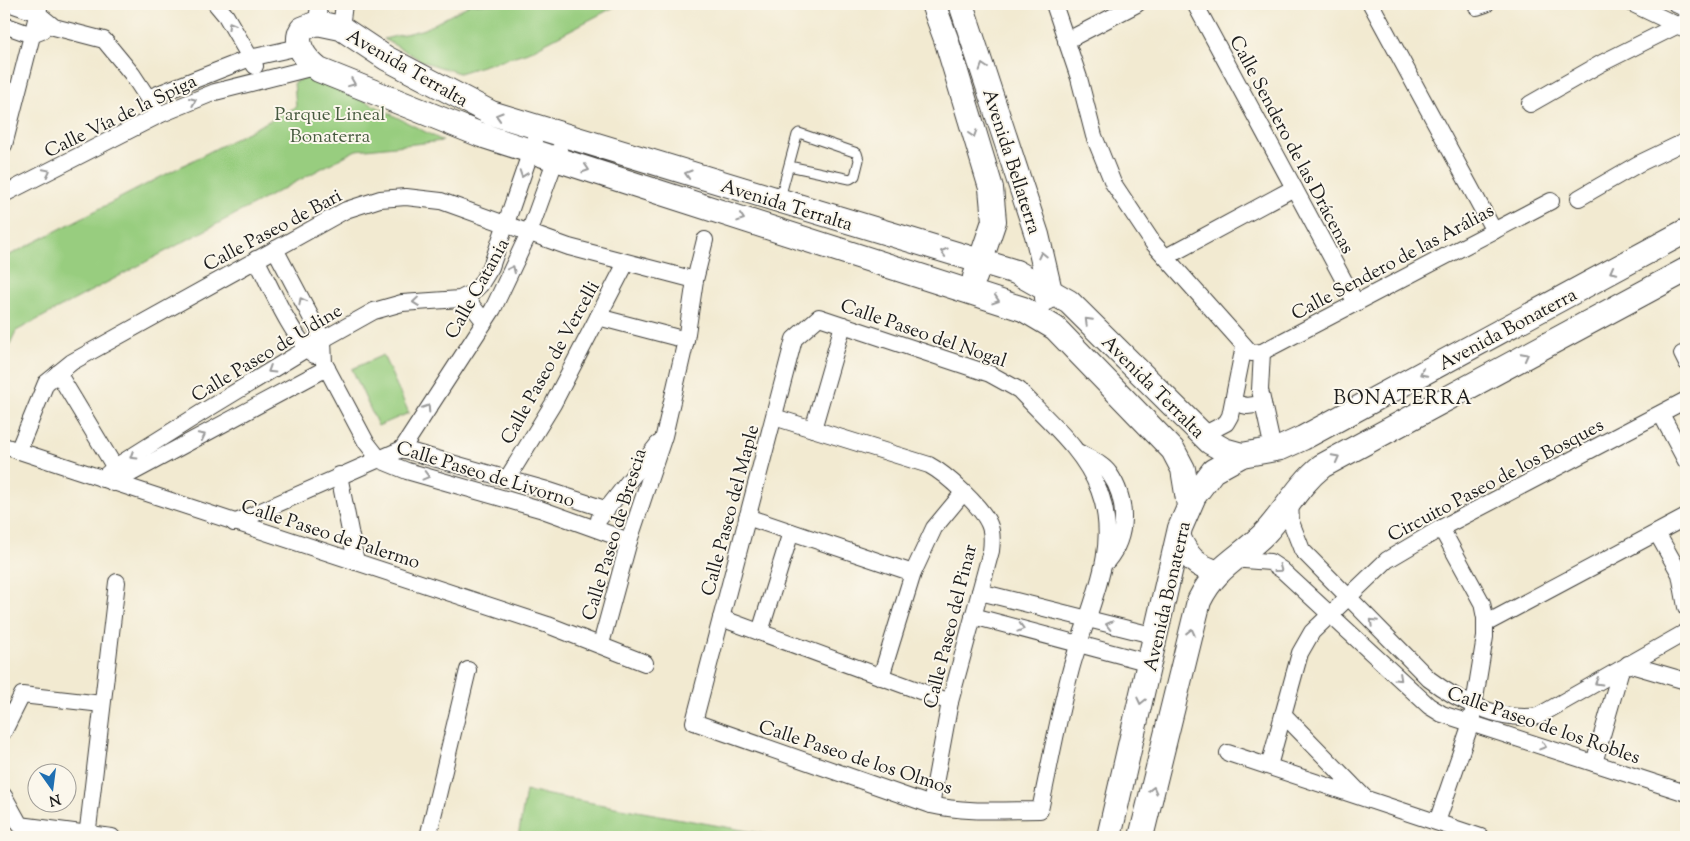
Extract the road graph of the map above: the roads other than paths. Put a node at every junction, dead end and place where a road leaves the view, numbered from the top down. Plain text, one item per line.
1 (11, 4) edge
2 (216, 4) edge
3 (344, 4) edge
4 (933, 4) edge
5 (961, 4) edge
6 (1054, 4) edge
7 (1137, 4) edge
8 (1196, 4) edge
9 (1372, 4) edge
10 (1633, 4) edge
11 (1676, 4) edge
12 (39, 8) edge
13 (1686, 9) edge
14 (318, 13) edge
15 (4, 25) edge
16 (1684, 25) edge
17 (54, 27) junction
18 (341, 28) junction
19 (32, 35) junction
20 (1066, 41) junction
21 (299, 47) junction
22 (250, 58) junction
23 (314, 67) junction
24 (262, 79) junction
25 (148, 98) junction
26 (1530, 104) dead end
27 (159, 115) junction
28 (539, 128) junction
29 (564, 136) junction
30 (1686, 141) edge
31 (4, 145) edge
32 (531, 151) junction
33 (556, 159) junction
34 (789, 166) junction
35 (1294, 188) junction
36 (4, 194) edge
37 (1579, 198) dead end
38 (779, 201) junction
39 (1551, 201) dead end
40 (506, 225) junction
41 (1494, 231) junction
42 (1686, 231) edge
43 (530, 233) junction
44 (705, 240) dead end
45 (275, 249) junction
46 (1649, 252) junction
47 (1166, 257) junction
48 (256, 259) junction
49 (626, 263) junction
50 (981, 263) junction
51 (1676, 275) edge
52 (694, 280) junction
53 (1050, 290) junction
54 (969, 291) junction
55 (465, 297) junction
56 (1356, 303) junction
57 (598, 317) junction
58 (819, 317) joint
59 (1039, 318) junction
60 (484, 321) junction
61 (843, 325) junction
62 (322, 340) junction
63 (686, 340) junction
64 (1477, 344) junction
65 (306, 349) junction
66 (1252, 350) junction
67 (325, 365) junction
68 (58, 373) junction
69 (1495, 373) junction
70 (1686, 400) edge
71 (1234, 403) junction
72 (1263, 404) junction
73 (1661, 414) junction
74 (774, 417) junction
75 (813, 429) junction
76 (1203, 434) junction
77 (664, 436) junction
78 (1277, 448) junction
79 (11, 449) edge
80 (402, 449) junction
81 (1242, 455) junction
82 (380, 460) junction
83 (1686, 461) edge
84 (339, 475) junction
85 (116, 479) junction
86 (507, 479) junction
87 (1304, 481) junction
88 (963, 493) junction
89 (1290, 502) junction
90 (1189, 506) junction
91 (605, 509) junction
92 (747, 517) junction
93 (1686, 517) edge
94 (234, 523) junction
95 (592, 528) junction
96 (1440, 528) junction
97 (791, 532) junction
98 (1657, 533) junction
99 (1179, 538) junction
100 (629, 541) junction
101 (356, 562) junction
102 (1225, 566) junction
103 (913, 573) junction
104 (117, 582) dead end
105 (980, 592) junction
106 (1348, 596) junction
107 (1686, 608) edge
108 (1330, 614) junction
109 (973, 616) junction
110 (721, 618) junction
111 (1087, 619) junction
112 (1485, 624) junction
113 (760, 632) junction
114 (1686, 632) edge
115 (1156, 636) junction
116 (601, 644) junction
117 (1079, 644) junction
118 (1150, 662) junction
119 (645, 663) dead end
120 (1625, 666) junction
121 (468, 670) dead end
122 (880, 676) junction
123 (1686, 681) edge
124 (950, 702) junction
125 (102, 704) junction
126 (1474, 704) junction
127 (1283, 714) junction
128 (694, 722) joint
129 (1471, 723) junction
130 (4, 731) edge
131 (1228, 753) dead end
132 (1594, 763) junction
133 (1269, 766) junction
134 (1686, 793) edge
135 (4, 796) edge
136 (1366, 799) junction
137 (931, 805) junction
138 (1040, 810) joint
139 (1436, 822) junction
140 (87, 836) edge
141 (112, 837) edge
142 (428, 837) edge
143 (1109, 837) edge
144 (1141, 837) edge
145 (1481, 837) edge

1 - 12 street
22 -> 2 street
3 - 18 street
4 -> 50 street, Avenida Bellaterra
53 -> 5 street, Avenida Bellaterra
6 - 20 street
7 - 20 street
8 - 35 street, Calle Sendero de las Drácenas
9 - 41 street
10 - 16 street
11 - 13 street
12 - 17 street
12 - 19 street
14 - 18 street, Avenida Terralta
14 - 21 street, Avenida Terralta
15 - 19 street
16 - 26 street
17 - 19 street
17 - 25 street
28 -> 18 street, Avenida Terralta
19 - 31 street
20 - 47 street
21 - 22 street, Calle Vía de la Spiga
21 - 23 street
22 - 24 street
22 - 25 street, Calle Vía de la Spiga
23 - 24 street, Calle Vía de la Spiga
23 -> 32 street, Avenida Terralta
27 -> 24 street, Calle Vía de la Spiga
25 - 27 street
36 -> 27 street, Calle Vía de la Spiga
28 - 29 street, Avenida Terralta
28 - 32 street
29 - 33 street, Calle Catania
38 -> 29 street, Avenida Terralta
30 - 37 street
32 - 33 street, Avenida Terralta
32 -> 40 street
33 - 43 street, Calle Catania
33 -> 54 street, Avenida Terralta
34 - 34 lane
34 - 38 lane
35 - 47 street
35 - 56 street, Calle Sendero de las Drácenas
50 -> 38 street, Avenida Terralta
39 - 41 street, Calle Sendero de las Arálias
40 - 43 street, Calle Paseo de Bari
40 - 45 street, Calle Paseo de Bari
40 - 55 street
41 - 56 street, Calle Sendero de las Arálias
42 - 46 street, Avenida Bonaterra
43 - 49 street, Calle Paseo de Bari
60 -> 43 street, Calle Catania
44 - 52 street, Calle Paseo de Brescia
45 - 48 street, Calle Paseo de Bari
62 -> 45 street, Calle Paseo de Livorno
46 - 51 street
46 -> 64 street, Avenida Bonaterra
47 - 66 street
48 - 65 street, Calle Paseo de Livorno
48 - 68 street, Calle Paseo de Bari
49 - 52 street, Calle Paseo de Bari
49 - 57 street, Calle Paseo de Vercelli
50 - 53 street, Avenida Terralta
50 - 54 street, Avenida Bellaterra
69 -> 51 street, Avenida Bonaterra
52 - 63 street, Calle Paseo de Brescia
53 - 59 street
76 -> 53 street, Avenida Terralta
54 -> 59 street, Avenida Terralta
55 - 60 street
55 -> 62 street, Calle Paseo de Udine
56 - 66 street, Calle Sendero de las Arálias
57 - 63 street
57 - 86 street, Calle Paseo de Vercelli
58 - 61 street, Calle Paseo del Nogal
58 - 74 street, Calle Paseo del Maple
59 - 90 street, Avenida Terralta
80 -> 60 street, Calle Catania
61 - 75 street
61 - 111 street, Calle Paseo del Nogal
62 - 65 street, Calle Paseo de Udine
62 - 67 street, Calle Paseo de Livorno
63 - 77 street, Calle Paseo de Brescia
64 - 69 street
64 -> 78 street, Avenida Bonaterra
65 - 67 street, Calle Paseo de Livorno
65 -> 85 street, Calle Paseo de Udine
66 - 71 street
66 - 72 street
67 - 82 street, Calle Paseo de Livorno
85 -> 67 street
68 - 79 street, Calle Paseo de Bari
68 - 85 street
87 -> 69 street, Avenida Bonaterra
70 - 73 street, Circuito Paseo de los Bosques
71 - 72 street
71 - 76 street
72 - 78 street
73 - 83 street
73 - 96 street, Circuito Paseo de los Bosques
74 - 75 street, Calle Paseo del Pinar
74 - 92 street, Calle Paseo del Maple
75 - 88 street, Calle Paseo del Pinar
76 - 81 street, Avenida Terralta
77 - 91 street, Calle Paseo de Brescia
77 - 100 street, Calle Paseo de Brescia
78 - 81 street, Avenida Bonaterra
78 - 87 street
79 - 85 street, Calle Paseo de Palermo
80 - 82 street
80 - 86 street, Calle Paseo de Livorno
81 - 90 street, Avenida Bonaterra
82 - 84 street
82 -> 95 street, Calle Paseo de Livorno
84 - 94 street
84 - 101 street
85 - 94 street, Calle Paseo de Palermo
86 - 91 street, Calle Paseo de Livorno
87 - 89 street, Avenida Bonaterra
88 - 103 street
88 - 105 street, Calle Paseo del Pinar
89 - 102 street, Avenida Bonaterra
89 - 106 street, Calle Paseo de los Robles
90 - 99 street, Avenida Bonaterra
91 - 95 street, Calle Paseo de Brescia
92 - 97 street
92 - 110 street, Calle Paseo del Maple
93 - 98 street
94 - 101 street, Calle Paseo de Palermo
95 - 100 street, Calle Paseo de Livorno
96 - 106 street, Circuito Paseo de los Bosques
96 - 112 street
97 - 103 street
97 - 113 street
98 - 107 street
98 - 112 street
99 - 102 street
99 - 115 street, Avenida Bonaterra
100 - 116 street, Calle Paseo de Brescia
101 - 116 street, Calle Paseo de Palermo
102 -> 108 street, Calle Paseo de los Robles
144 -> 102 street, Avenida Bonaterra
103 - 122 street
104 - 125 street
105 - 109 street, Calle Paseo del Pinar
105 - 111 street
106 - 108 street, Circuito Paseo de los Bosques
126 -> 106 street, Calle Paseo de los Robles
108 - 127 street, Circuito Paseo de los Bosques
108 -> 129 street, Calle Paseo de los Robles
109 -> 117 street
109 - 124 street, Calle Paseo del Pinar
110 - 113 street
110 - 128 street, Calle Paseo del Maple
115 -> 111 street
111 - 117 street, Calle Paseo del Nogal
112 - 126 street
113 - 122 street
114 - 120 street, Calle Paseo de los Robles
115 - 118 street, Avenida Bonaterra
116 - 119 street, Calle Paseo de Palermo
117 - 118 street
117 - 138 street, Calle Paseo del Nogal
118 -> 143 street, Avenida Bonaterra
120 - 123 street
120 -> 126 street, Calle Paseo de los Robles
120 - 132 street
121 - 142 street
122 - 124 street
124 - 137 street, Calle Paseo del Pinar
125 - 130 street
125 - 140 street
126 - 129 street
127 - 133 street, Circuito Paseo de los Bosques
127 - 136 street
128 - 137 street, Calle Paseo de los Olmos
129 -> 132 street, Calle Paseo de los Robles
129 - 139 street
131 - 133 street
132 - 134 street, Calle Paseo de los Robles
133 - 136 street
135 - 140 street
136 - 139 street
137 - 138 street, Calle Paseo de los Olmos
139 - 145 street
140 - 141 street

